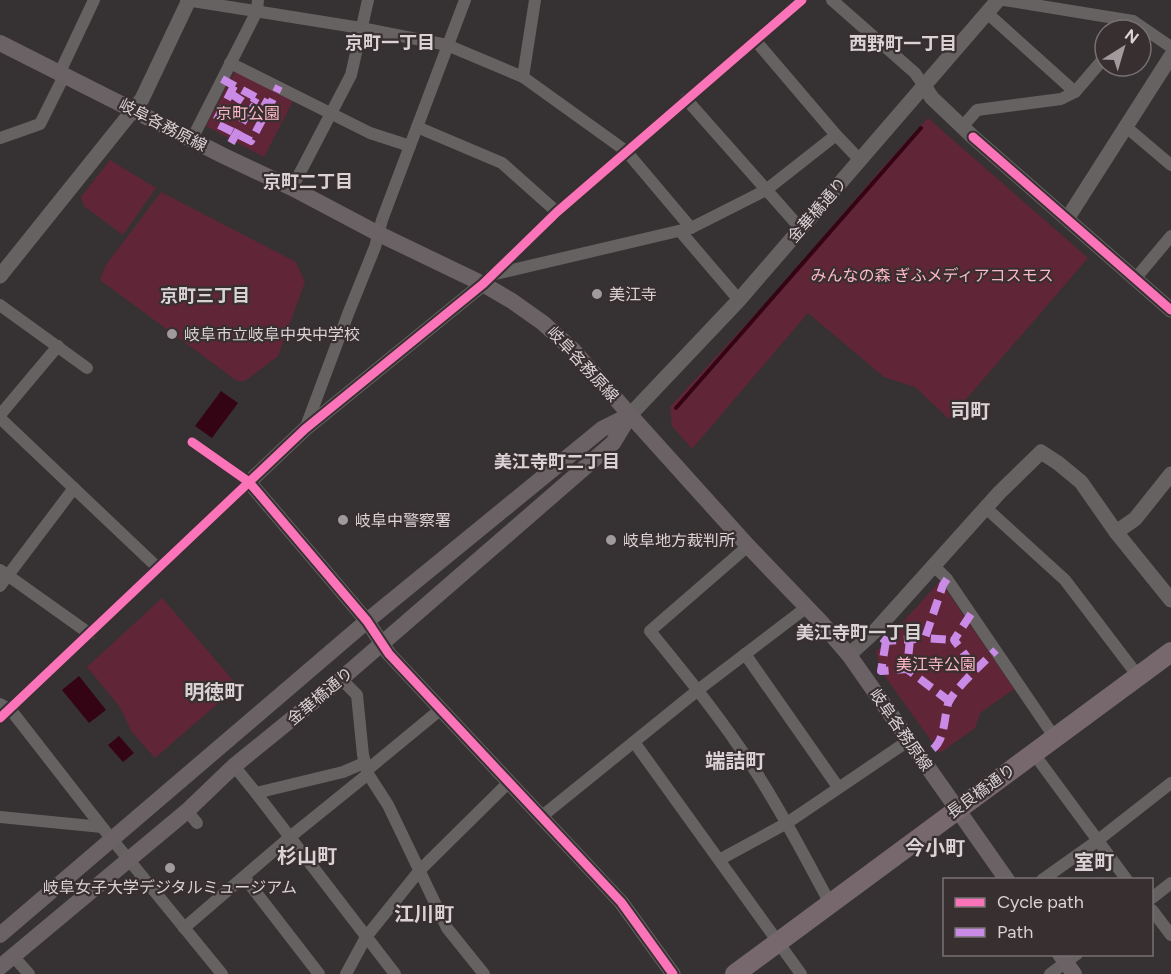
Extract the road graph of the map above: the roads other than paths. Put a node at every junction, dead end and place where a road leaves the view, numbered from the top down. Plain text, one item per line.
1 (94, 0) edge
2 (188, 0) edge
3 (368, 0) edge
4 (465, 0) edge
5 (535, 0) edge
6 (802, 0) edge
7 (998, 0) edge
8 (1004, 0) edge
9 (838, 2) edge
10 (257, 6) edge
11 (986, 12) junction
12 (1093, 19) edge
13 (361, 28) junction
14 (1153, 38) edge
15 (755, 40) junction
16 (0, 43) edge
17 (447, 45) junction
18 (1171, 47) edge
19 (1171, 56) edge
20 (230, 63) junction
21 (1093, 71) edge
22 (62, 73) junction
23 (523, 77) junction
24 (924, 86) junction
25 (1075, 92) junction
26 (686, 99) junction
27 (132, 110) junction
28 (331, 114) junction
29 (963, 126) junction
30 (1125, 126) junction
31 (417, 127) junction
32 (836, 135) junction
33 (0, 138) edge
34 (192, 139) junction
35 (410, 146) junction
36 (626, 151) junction
37 (860, 160) junction
38 (1171, 165) edge
39 (292, 188) junction
40 (766, 190) junction
41 (557, 212) junction
42 (1067, 219) junction
43 (686, 229) junction
44 (801, 229) junction
45 (379, 234) junction
46 (1171, 236) edge
47 (0, 276) edge
48 (1135, 279) junction
49 (486, 280) junction
50 (739, 300) junction
51 (0, 305) edge
52 (1171, 310) edge
53 (58, 346) junction
54 (87, 368) dead end
55 (630, 415) junction
56 (0, 416) edge
57 (305, 429) junction
58 (192, 442) dead end
59 (1171, 474) edge
60 (249, 482) junction
61 (74, 488) junction
62 (986, 508) junction
63 (1116, 532) junction
64 (748, 546) junction
65 (934, 566) junction
66 (158, 568) junction
67 (2, 577) edge
68 (1171, 600) edge
69 (807, 607) junction
70 (367, 621) junction
71 (90, 634) junction
72 (380, 644) junction
73 (1171, 652) edge
74 (745, 654) junction
75 (849, 655) junction
76 (1171, 664) edge
77 (1138, 676) junction
78 (341, 679) junction
79 (698, 690) junction
80 (3, 710) edge
81 (441, 710) junction
82 (1055, 738) junction
83 (908, 741) junction
84 (634, 742) junction
85 (1040, 762) junction
86 (234, 766) junction
87 (367, 769) junction
88 (509, 782) junction
89 (1171, 783) edge
90 (838, 787) junction
91 (256, 793) junction
92 (960, 813) junction
93 (0, 817) edge
94 (541, 817) junction
95 (787, 823) junction
96 (107, 833) junction
97 (290, 837) junction
98 (1097, 841) junction
99 (129, 860) junction
100 (719, 860) junction
101 (420, 870) junction
102 (243, 877) junction
103 (1006, 878) edge
104 (1043, 878) edge
105 (1126, 878) edge
106 (1171, 883) edge
107 (1153, 897) edge
108 (830, 903) junction
109 (1153, 911) edge
110 (184, 928) junction
111 (1171, 934) edge
112 (0, 935) edge
113 (366, 937) junction
114 (781, 946) junction
115 (13, 956) junction
116 (1069, 961) edge
117 (0, 967) edge
118 (29, 974) edge
119 (222, 974) edge
120 (319, 974) edge
121 (346, 974) edge
122 (395, 974) edge
123 (484, 974) edge
124 (673, 974) edge
125 (735, 974) edge
126 (754, 974) edge
127 (801, 974) edge
128 (1050, 974) edge

1 - 22 street
2 - 10 street
2 - 27 street
3 - 13 street
4 - 17 street
5 - 23 street
6 - 15 street
7 - 11 street, 金華橋通り
8 - 12 street
9 - 24 street
10 - 13 street
10 - 20 street
11 - 24 street, 金華橋通り
11 - 25 street
13 - 17 street
13 - 28 street
14 - 18 street
15 - 26 street
15 - 32 street
16 - 22 main road, 岐阜各務原線
17 - 23 street
17 - 31 street
19 - 30 street
20 - 28 street
20 - 34 street
21 - 25 street
22 - 27 main road, 岐阜各務原線
22 - 33 street
23 - 36 street
24 - 29 street
24 - 37 street, 金華橋通り
25 - 29 street
26 - 36 street
26 - 40 street
27 - 34 main road, 岐阜各務原線
27 - 47 street
28 - 35 street
28 - 39 street
29 - 42 street
30 - 38 street
30 - 42 street
31 - 35 street
31 - 41 street
32 - 37 street
32 - 40 street
34 - 39 main road, 岐阜各務原線
35 - 45 street
36 - 41 street
36 - 43 street
37 - 44 street, 金華橋通り
39 - 45 main road, 岐阜各務原線
40 - 43 street
40 - 44 street
41 - 49 street
42 - 48 street
43 - 49 street
43 - 50 street
44 - 50 street, 金華橋通り
45 - 49 main road, 岐阜各務原線
45 - 57 street
46 - 48 street
48 - 52 street
49 - 55 main road, 岐阜各務原線
49 - 57 street
50 - 55 street, 金華橋通り
51 - 53 street
53 - 54 street
53 - 56 street
55 - 64 main road, 岐阜各務原線
55 - 70 main road, 金華橋通り
55 - 72 main road, 金華橋通り
56 - 61 street
57 - 60 street
58 - 60 street
59 - 63 street
60 - 66 street
60 - 70 street
61 - 66 street
61 - 67 street
62 - 63 street
62 - 65 street
62 - 77 street
63 - 68 street
64 - 69 main road, 岐阜各務原線
64 - 79 street
65 - 75 street
65 - 82 street
66 - 71 street
67 - 71 street
69 - 74 street
69 - 75 main road, 岐阜各務原線
70 - 72 street
70 - 96 main road, 金華橋通り
71 - 80 street
72 - 78 main road, 金華橋通り
72 - 81 street
73 - 77 highway, 長良橋通り
74 - 79 street
74 - 90 street
75 - 83 main road, 岐阜各務原線
76 - 85 highway, 長良橋通り
77 - 82 highway, 長良橋通り
78 - 86 main road, 金華橋通り
78 - 87 street
79 - 84 street
79 - 95 street
80 - 96 street
81 - 87 street
81 - 88 street
82 - 92 highway, 長良橋通り
83 - 90 street
83 - 92 main road, 岐阜各務原線
84 - 94 street
84 - 100 street
85 - 92 highway, 長良橋通り
85 - 98 street
86 - 91 street
86 - 99 main road, 金華橋通り
87 - 91 street
87 - 97 street
87 - 101 street
88 - 94 street
88 - 101 street
89 - 98 street
90 - 95 street
91 - 97 street
92 - 103 main road, 岐阜各務原線
92 - 108 highway, 長良橋通り
92 - 114 highway, 長良橋通り
93 - 96 street
94 - 124 street
95 - 100 street
95 - 108 street
96 - 99 street
96 - 112 main road, 金華橋通り
97 - 102 street
97 - 113 street
98 - 104 street
98 - 105 street
99 - 110 street
99 - 115 main road, 金華橋通り
100 - 114 street
101 - 113 street
101 - 123 street
102 - 110 street
102 - 120 street
106 - 107 street
108 - 114 highway, 長良橋通り
109 - 111 street
110 - 119 street
113 - 121 street
113 - 122 street
114 - 125 highway, 長良橋通り
114 - 126 highway, 長良橋通り
114 - 127 street
115 - 117 main road, 金華橋通り
115 - 118 street
116 - 128 street

